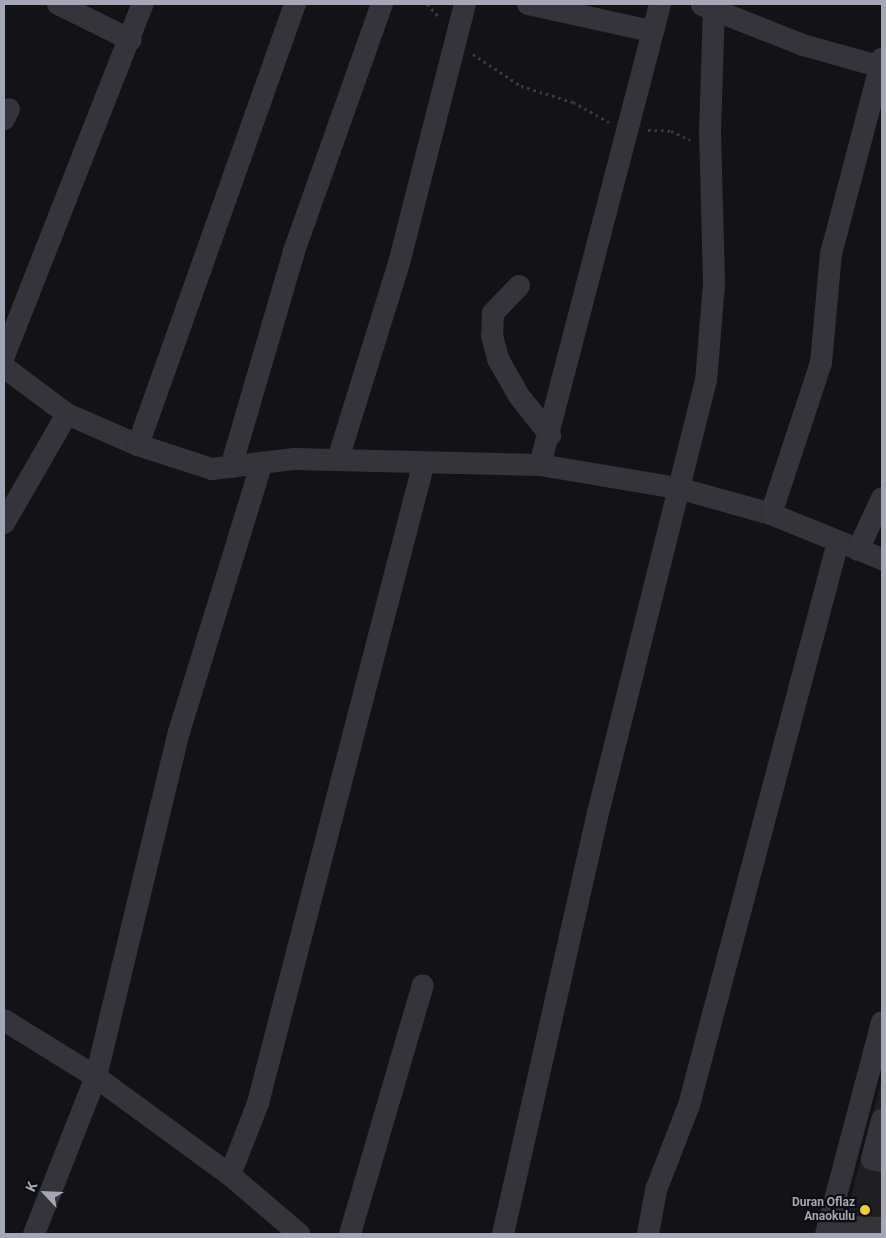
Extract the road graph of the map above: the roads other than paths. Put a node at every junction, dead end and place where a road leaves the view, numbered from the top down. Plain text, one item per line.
1 (58, 4) edge
2 (143, 4) edge
3 (295, 4) edge
4 (382, 4) edge
5 (465, 4) edge
6 (528, 4) edge
7 (660, 4) edge
8 (709, 6) edge
9 (651, 31) junction
10 (131, 40) junction
11 (881, 64) edge
12 (519, 286) dead end
13 (4, 356) edge
14 (4, 368) edge
15 (67, 414) junction
16 (550, 435) junction
17 (138, 445) junction
18 (338, 459) junction
19 (424, 462) junction
20 (262, 463) junction
21 (540, 465) junction
22 (231, 467) junction
23 (678, 488) junction
24 (882, 498) edge
25 (771, 514) junction
26 (4, 522) edge
27 (848, 546) junction
28 (882, 559) edge
29 (423, 985) dead end
30 (4, 1020) edge
31 (882, 1022) edge
32 (96, 1076) junction
33 (882, 1120) edge
34 (882, 1161) edge
35 (230, 1175) junction
36 (882, 1228) edge
37 (827, 1230) edge
38 (34, 1234) edge
39 (300, 1234) edge
40 (350, 1234) edge
41 (503, 1234) edge
42 (648, 1234) edge

1 - 10 street
2 - 10 street
3 - 17 street
4 - 22 street
5 - 18 street
6 - 9 street
7 - 9 street
8 - 11 street
8 - 23 street
9 - 16 street
10 - 13 street
11 - 25 street
12 - 16 street
14 - 15 street
15 - 17 street
15 - 26 street
16 - 21 street
17 - 22 street
18 - 19 street
18 - 20 street
19 - 21 street
19 - 35 street
20 - 22 street
20 - 32 street
21 - 23 street
23 - 25 street
23 - 41 street
24 - 27 street
25 - 27 street
27 - 28 street
27 - 42 street
29 - 40 street
30 - 32 street
31 - 37 street
32 - 35 street
32 - 38 street
33 - 34 street
35 - 39 street
36 - 37 street

